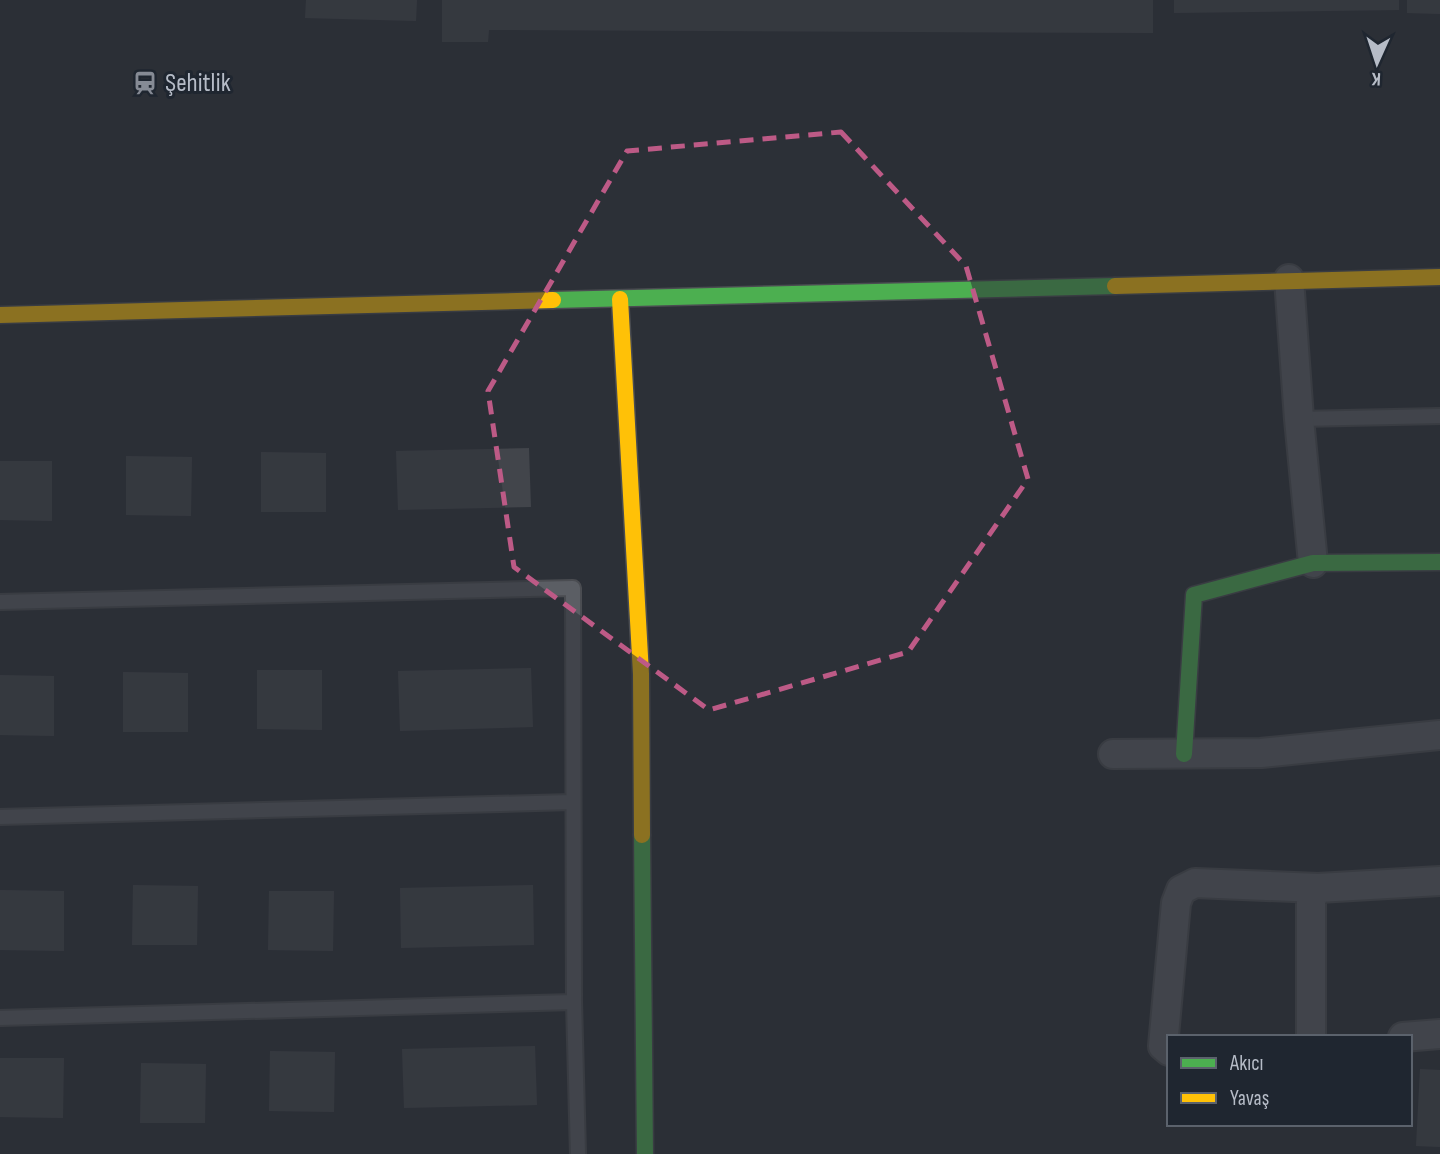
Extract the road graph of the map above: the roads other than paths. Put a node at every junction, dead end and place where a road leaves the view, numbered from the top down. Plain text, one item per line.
1 (1440, 277) edge
2 (1289, 279) junction
3 (620, 299) junction
4 (0, 315) edge
5 (1440, 416) edge
6 (1299, 419) junction
7 (1440, 562) edge
8 (1313, 563) junction
9 (0, 602) edge
10 (1440, 735) edge
11 (1113, 754) dead end
12 (1184, 754) junction
13 (572, 802) junction
14 (0, 817) edge
15 (1440, 881) edge
16 (1318, 888) junction
17 (574, 1002) junction
18 (0, 1018) edge
19 (1440, 1034) edge
20 (1311, 1035) edge
21 (1412, 1036) edge
22 (1167, 1049) edge
23 (578, 1154) edge
24 (645, 1154) edge

1 - 2 street
2 - 3 street
2 - 6 street
3 - 4 street
3 - 24 street
5 - 6 lane
6 - 8 street
7 - 8 street
8 - 12 street
9 - 13 lane
10 - 12 street
11 - 12 street
13 - 14 lane
13 - 17 lane
15 - 16 street
16 - 20 street
16 - 22 street
17 - 18 lane
17 - 23 lane
19 - 21 street

